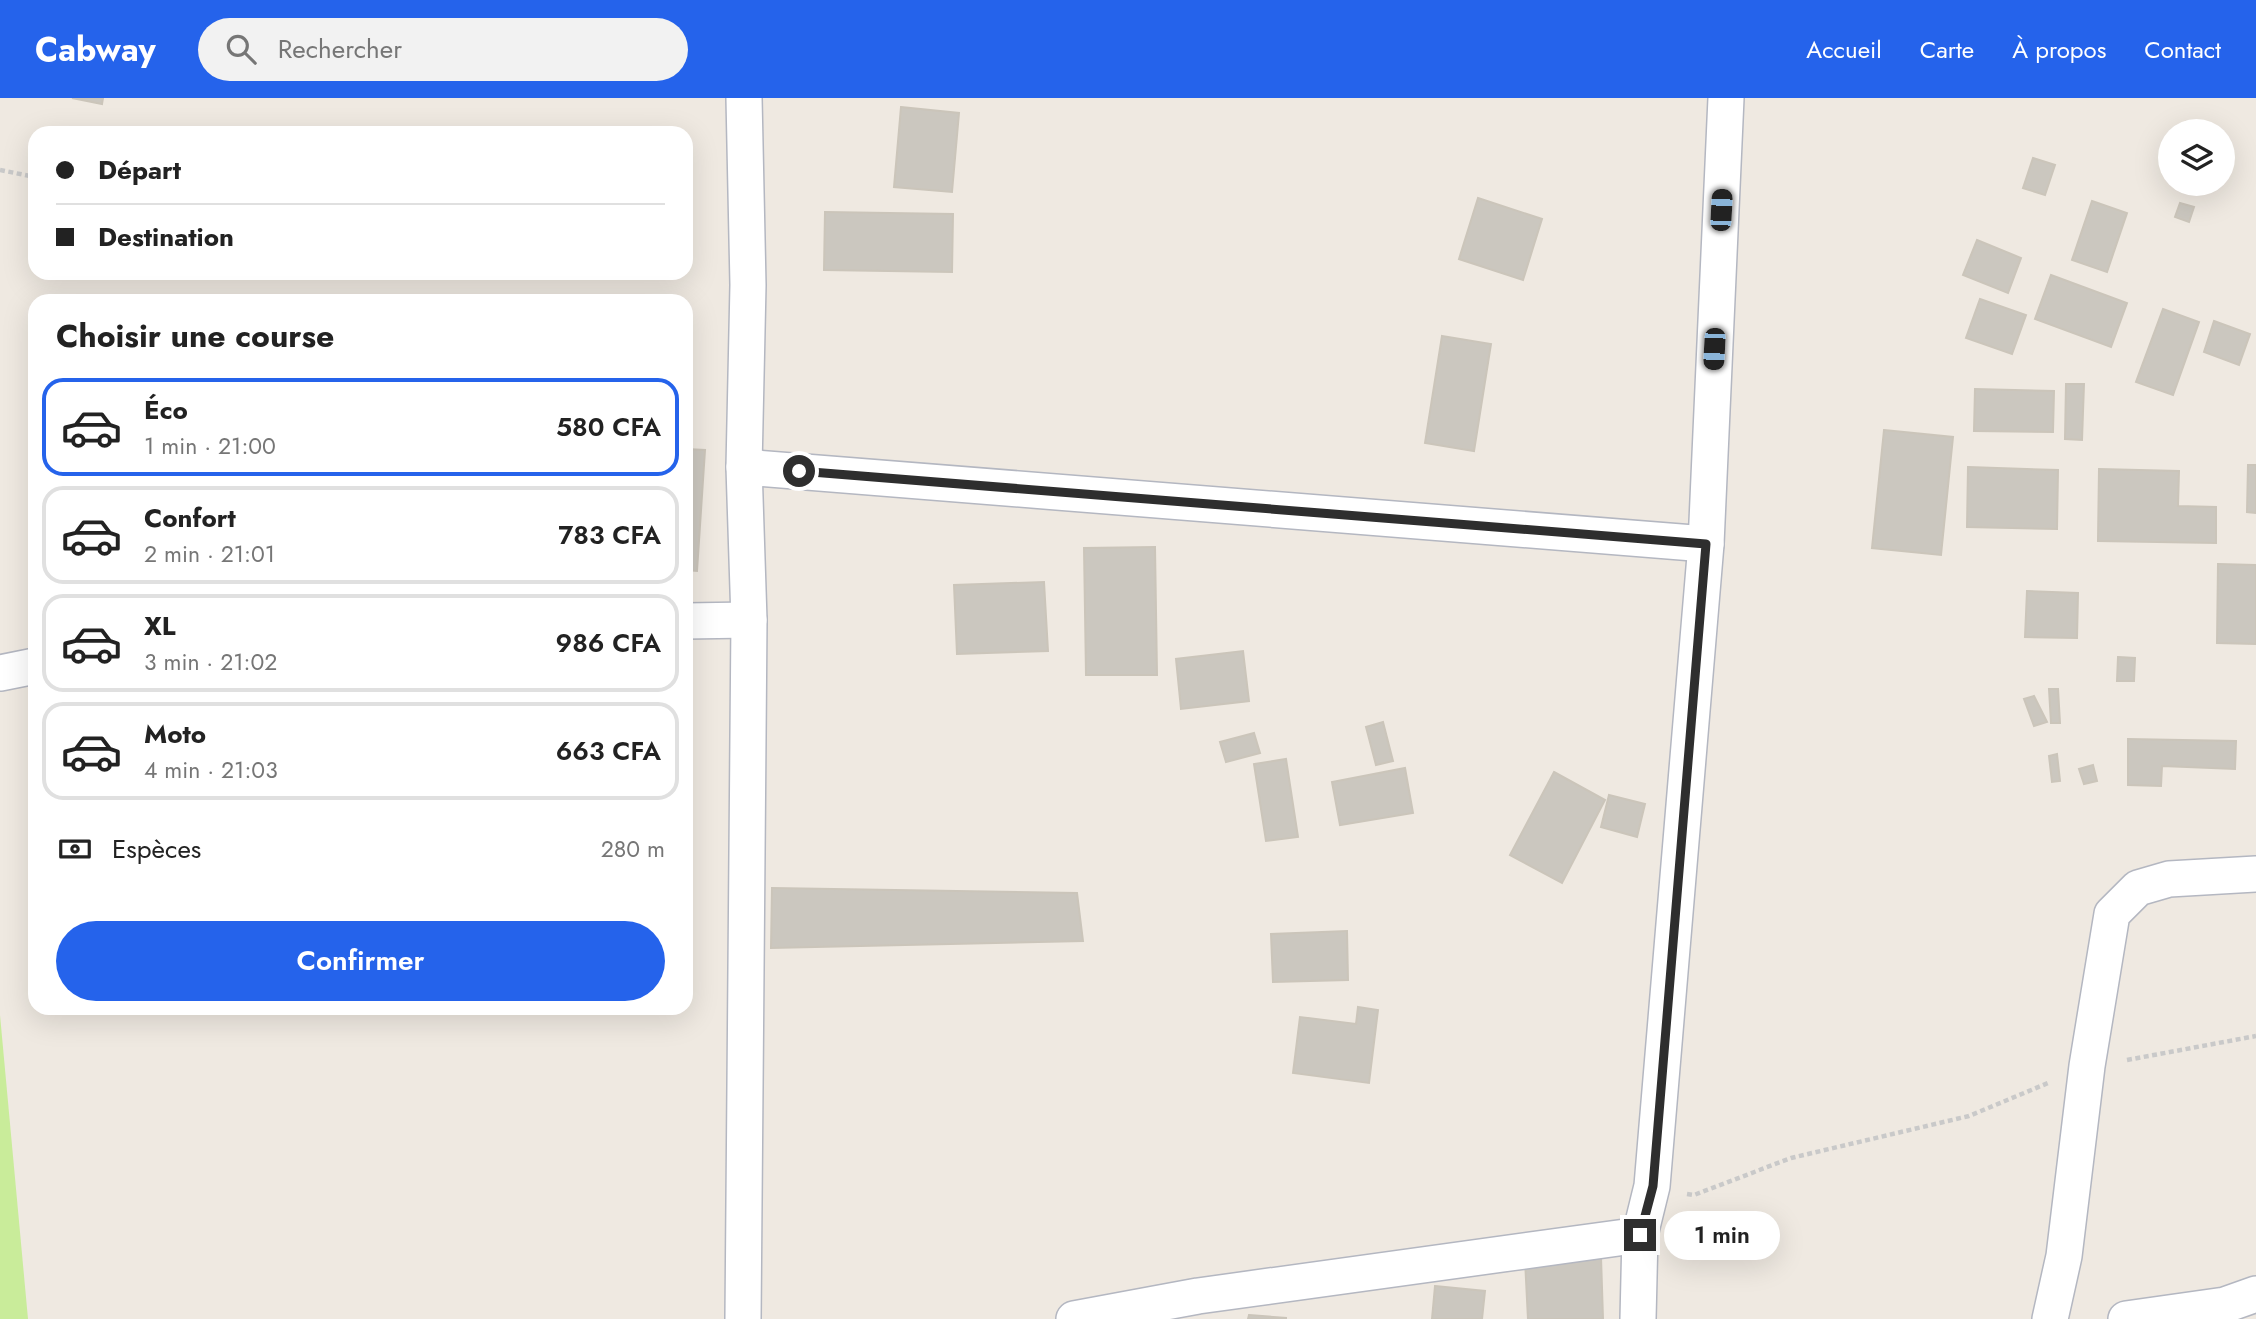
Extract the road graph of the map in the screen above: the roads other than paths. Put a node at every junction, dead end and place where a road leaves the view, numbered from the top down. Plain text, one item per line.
1 (744, 98) edge
2 (1726, 98) edge
3 (744, 467) junction
4 (1706, 544) junction
5 (749, 620) junction
6 (693, 621) edge
7 (28, 667) edge
8 (0, 673) edge
9 (2256, 874) edge
10 (1640, 1235) junction
11 (2256, 1294) edge
12 (743, 1319) edge
13 (1073, 1319) edge
14 (1638, 1319) edge
15 (2050, 1319) edge
16 (2126, 1319) edge

1 - 3 street
2 - 4 street
3 - 4 street
3 - 5 street
4 - 10 street
5 - 6 street
5 - 12 street
7 - 8 street
9 - 15 street
10 - 13 street
10 - 14 street
11 - 16 street

